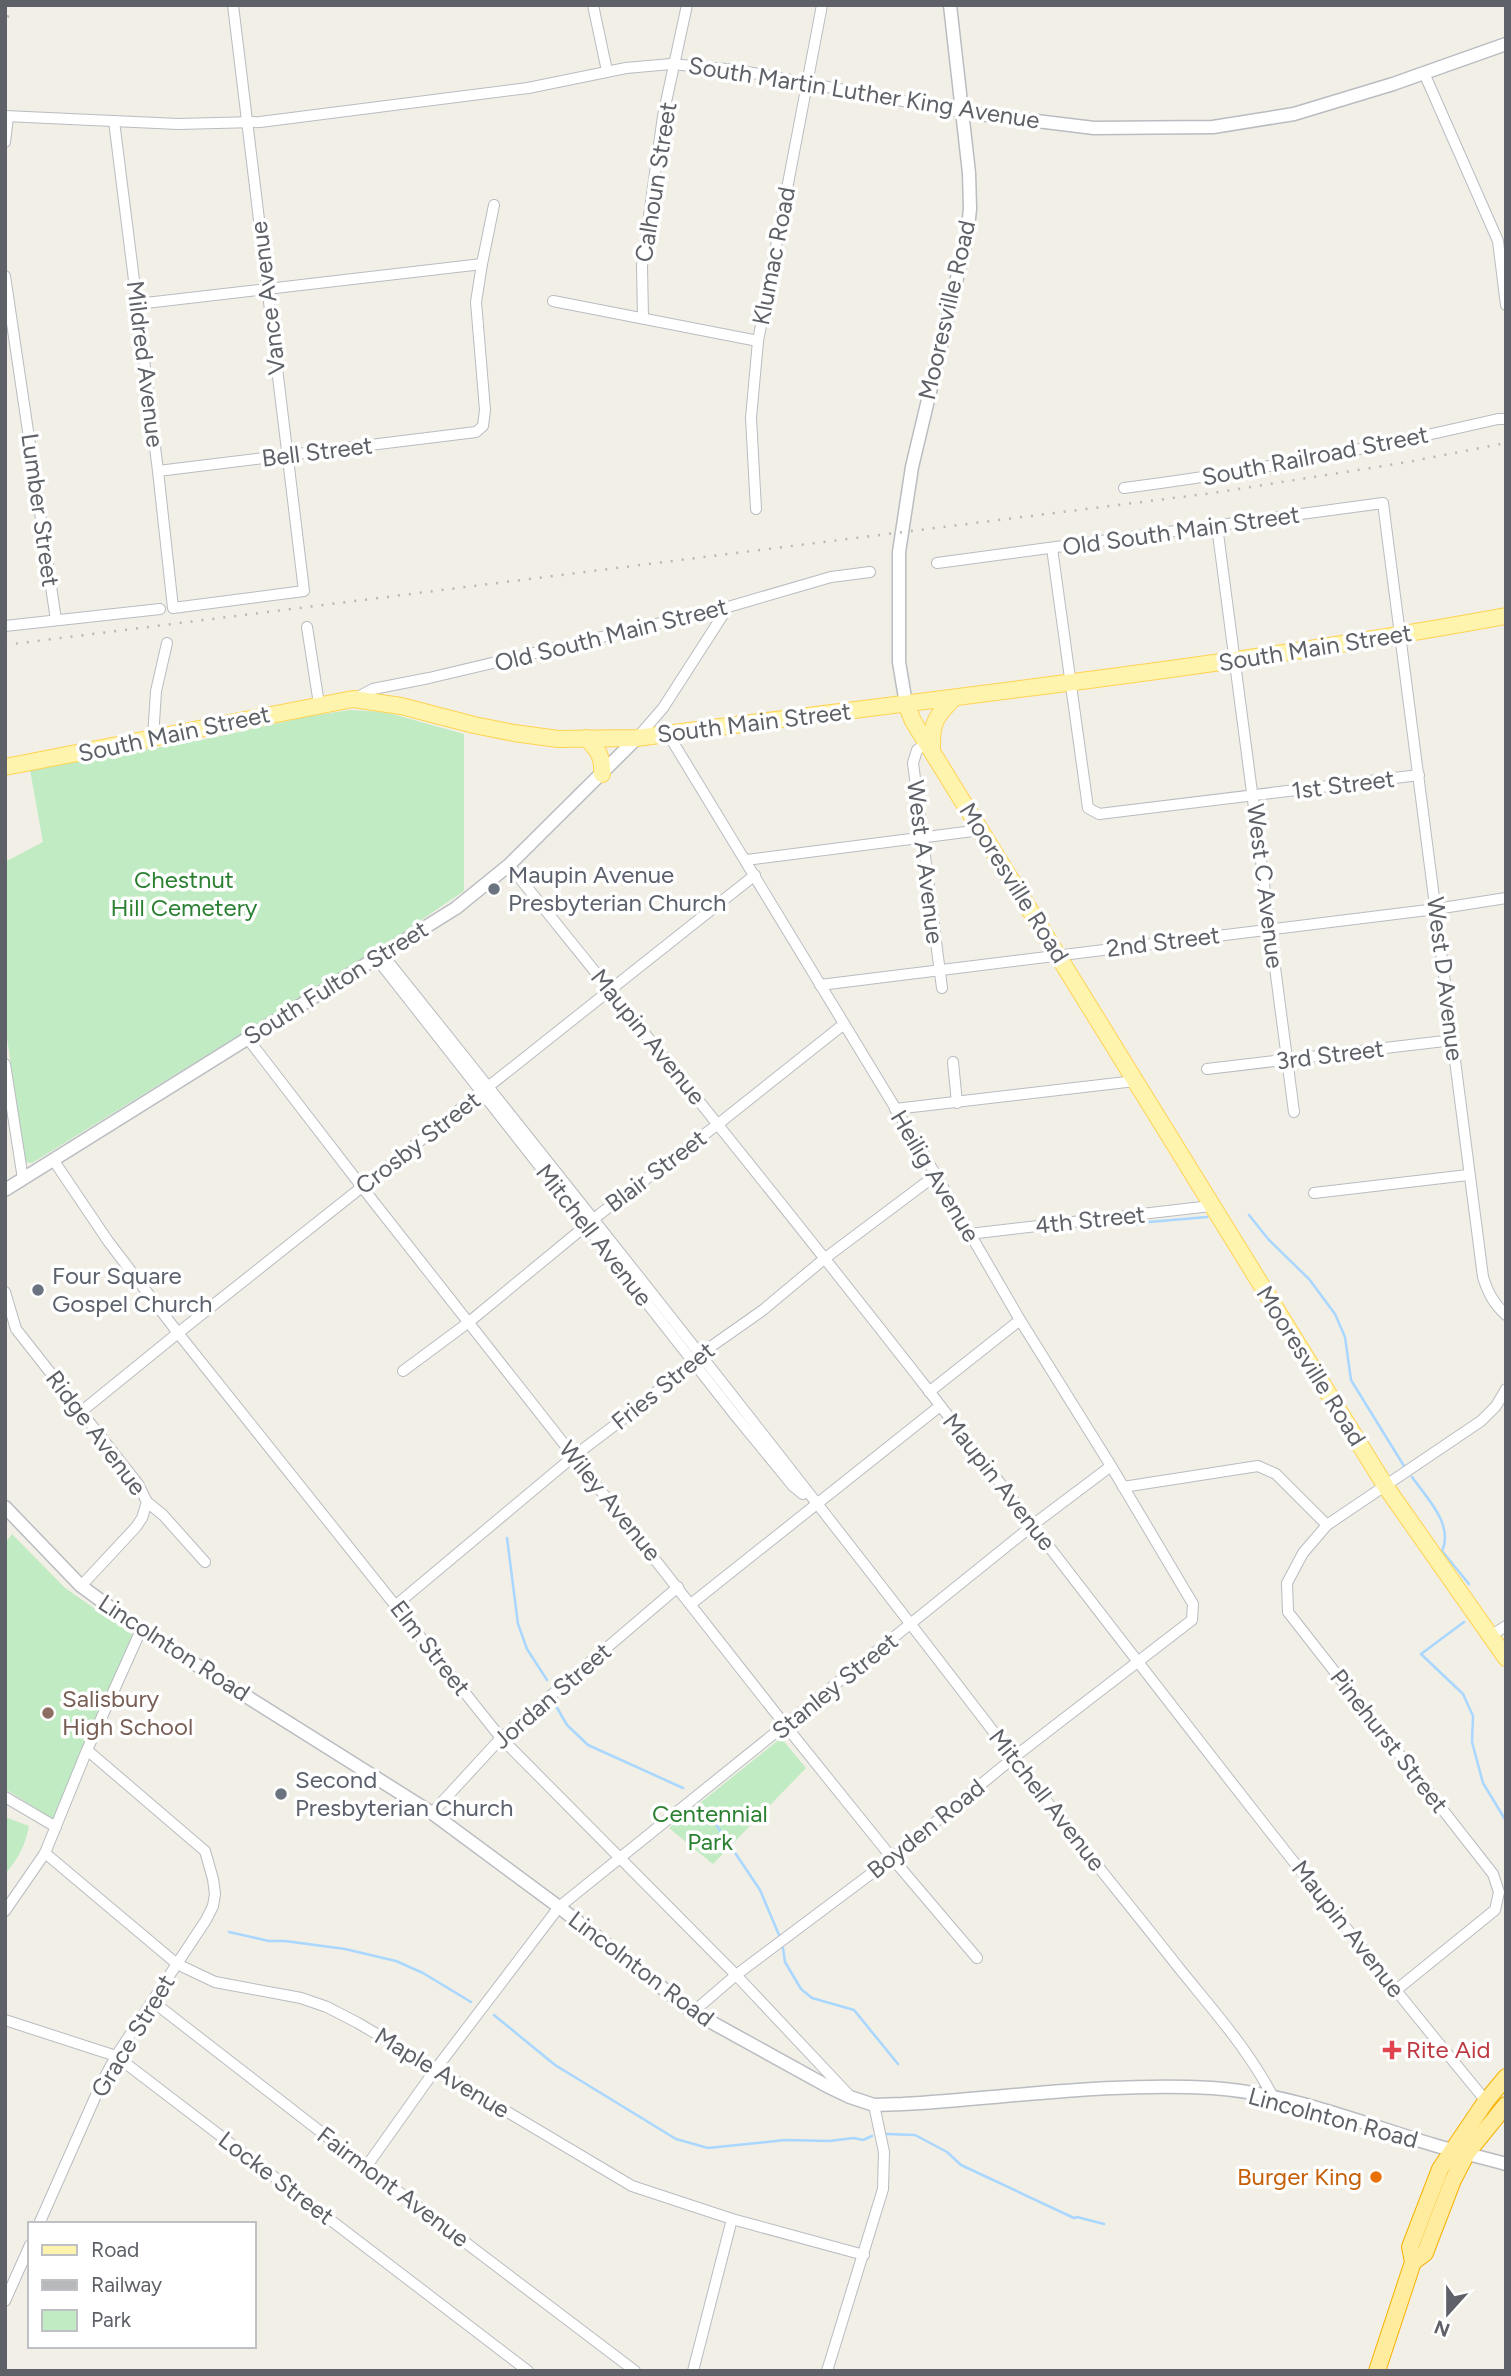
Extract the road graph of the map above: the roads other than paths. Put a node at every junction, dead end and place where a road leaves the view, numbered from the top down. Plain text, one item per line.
1 (233, 5) edge
2 (593, 5) edge
3 (687, 5) edge
4 (822, 5) edge
5 (950, 5) edge
6 (1506, 44) edge
7 (676, 64) junction
8 (607, 71) junction
9 (1424, 73) junction
10 (807, 83) junction
11 (962, 112) junction
12 (7, 116) edge
13 (114, 121) junction
14 (247, 123) junction
15 (5, 142) edge
16 (494, 205) dead end
17 (482, 264) junction
18 (5, 276) edge
19 (267, 289) junction
20 (553, 301) dead end
21 (137, 303) junction
22 (1506, 305) edge
23 (643, 318) junction
24 (758, 341) junction
25 (1506, 419) edge
26 (288, 455) junction
27 (158, 471) junction
28 (1124, 488) dead end
29 (1383, 503) joint
30 (756, 509) dead end
31 (1217, 526) junction
32 (1052, 548) junction
33 (937, 563) dead end
34 (870, 572) dead end
35 (729, 607) junction
36 (173, 608) joint
37 (160, 609) dead end
38 (1506, 616) edge
39 (56, 620) junction
40 (5, 626) edge
41 (307, 626) dead end
42 (1402, 635) junction
43 (167, 643) dead end
44 (1236, 660) junction
45 (1071, 683) junction
46 (954, 698) junction
47 (353, 699) junction
48 (319, 704) junction
49 (906, 704) junction
50 (668, 734) junction
51 (153, 738) junction
52 (586, 738) junction
53 (637, 738) junction
54 (930, 745) junction
55 (5, 767) edge
56 (602, 774) junction
57 (1419, 775) junction
58 (1254, 796) junction
59 (981, 831) junction
60 (921, 838) junction
61 (746, 860) junction
62 (509, 865) junction
63 (755, 875) junction
64 (1506, 898) edge
65 (1436, 909) junction
66 (1271, 929) junction
67 (1059, 955) junction
68 (380, 957) junction
69 (940, 971) junction
70 (820, 985) junction
71 (942, 988) dead end
72 (611, 990) junction
73 (844, 1024) junction
74 (248, 1039) junction
75 (1453, 1040) junction
76 (1288, 1060) junction
77 (953, 1062) dead end
78 (5, 1064) edge
79 (1207, 1069) dead end
80 (1135, 1081) junction
81 (485, 1091) junction
82 (957, 1102) junction
83 (895, 1109) junction
84 (1294, 1112) dead end
85 (717, 1124) junction
86 (54, 1161) junction
87 (936, 1175) junction
88 (1468, 1175) junction
89 (23, 1179) junction
90 (362, 1188) junction
91 (5, 1190) edge
92 (1314, 1193) dead end
93 (1211, 1206) junction
94 (589, 1223) junction
95 (969, 1234) junction
96 (824, 1259) junction
97 (5, 1292) edge
98 (1506, 1315) edge
99 (1020, 1320) junction
100 (469, 1322) junction
101 (178, 1333) junction
102 (696, 1358) junction
103 (403, 1371) dead end
104 (1506, 1389) edge
105 (929, 1392) junction
106 (940, 1406) junction
107 (82, 1411) junction
108 (573, 1456) junction
109 (1111, 1466) junction
110 (1123, 1487) junction
111 (1386, 1487) junction
112 (147, 1502) junction
113 (817, 1505) junction
114 (5, 1507) edge
115 (1326, 1525) junction
116 (1032, 1526) junction
117 (205, 1562) dead end
118 (81, 1586) junction
119 (678, 1587) junction
120 (691, 1604) junction
121 (396, 1605) junction
122 (1192, 1620) joint
123 (911, 1625) junction
124 (1506, 1626) edge
125 (141, 1630) junction
126 (1490, 1636) junction
127 (1506, 1658) edge
128 (1139, 1661) junction
129 (785, 1725) junction
130 (502, 1738) junction
131 (87, 1750) junction
132 (1013, 1758) junction
133 (5, 1797) edge
134 (432, 1813) junction
135 (56, 1827) junction
136 (45, 1853) junction
137 (892, 1858) junction
138 (620, 1860) junction
139 (559, 1907) junction
140 (5, 1911) edge
141 (977, 1958) dead end
142 (177, 1964) junction
143 (736, 1975) junction
144 (1395, 1991) junction
145 (152, 2001) junction
146 (692, 2012) junction
147 (5, 2021) edge
148 (116, 2056) junction
149 (435, 2070) junction
150 (1506, 2077) edge
151 (850, 2097) junction
152 (1273, 2097) junction
153 (1486, 2101) junction
154 (874, 2105) junction
155 (1506, 2105) edge
156 (1459, 2151) junction
157 (1506, 2164) edge
158 (366, 2167) junction
159 (732, 2219) junction
160 (40, 2222) edge
161 (28, 2249) edge
162 (863, 2255) junction
163 (5, 2301) edge
164 (528, 2371) edge
165 (635, 2371) edge
166 (693, 2371) edge
167 (827, 2371) edge
168 (1377, 2371) edge

1 - 14 street, Vance Avenue
2 - 8 street
3 - 7 street, Calhoun Street
4 - 10 street, Klumac Road
5 - 11 street, Mooresville Road
6 - 9 street, South Martin Luther King Avenue
7 - 8 street, South Martin Luther King Avenue
7 - 10 street, South Martin Luther King Avenue
7 - 23 street, Calhoun Street
8 - 14 street, South Martin Luther King Avenue
9 - 11 street, South Martin Luther King Avenue
9 - 22 street
10 - 11 street, South Martin Luther King Avenue
10 - 24 street, Klumac Road
11 - 49 street, Mooresville Road
12 - 13 street, South Martin Luther King Avenue
12 - 15 street
13 - 14 street, South Martin Luther King Avenue
13 - 21 street, Mildred Avenue
14 - 19 street, Vance Avenue
16 - 17 street
17 - 19 street
17 - 26 street, Bell Street
18 - 39 street, Lumber Street
19 - 21 street
19 - 26 street, Vance Avenue
20 - 23 street
21 - 27 street, Mildred Avenue
23 - 24 street
24 - 30 street, Klumac Road
25 - 28 street, South Railroad Street
26 - 27 street, Bell Street
26 - 36 street, Vance Avenue
27 - 36 street, Mildred Avenue
29 - 31 street, Old South Main Street
29 - 42 street, West D Avenue
31 - 32 street, Old South Main Street
31 - 44 street, West C Avenue
32 - 33 street, Old South Main Street
32 - 45 street
34 - 35 street, Old South Main Street
35 - 47 street, Old South Main Street
35 - 53 street
37 - 39 street
38 - 42 main road, South Main Street
39 - 40 street
41 - 48 street
42 - 44 main road, South Main Street
42 - 57 street, West D Avenue
43 - 51 street
44 - 45 main road, South Main Street
44 - 58 street, West C Avenue
45 - 46 main road, South Main Street
45 - 58 street, 1st Street
46 - 49 main road, South Main Street
46 - 54 main road
47 - 48 main road, South Main Street
47 - 52 main road, South Main Street
48 - 51 main road, South Main Street
49 - 50 main road, South Main Street
49 - 54 main road, Mooresville Road
50 - 53 main road, South Main Street
50 - 61 street, Heilig Avenue
51 - 55 main road, South Main Street
52 - 53 main road, South Main Street
52 - 56 main road
53 - 56 street, South Fulton Street
54 - 59 main road, Mooresville Road
54 - 60 street, West A Avenue
56 - 62 street, South Fulton Street
57 - 58 street, 1st Street
57 - 65 street, West D Avenue
58 - 66 street, West C Avenue
59 - 60 street
59 - 67 main road, Mooresville Road
60 - 61 street
60 - 69 street, West A Avenue
61 - 63 street, Heilig Avenue
62 - 68 street, South Fulton Street
62 - 72 street, Maupin Avenue
63 - 70 street, Heilig Avenue
63 - 72 street, Crosby Street
64 - 65 street, 2nd Street
65 - 66 street, 2nd Street
65 - 75 street, West D Avenue
66 - 67 street, 2nd Street
66 - 76 street, West C Avenue
67 - 69 street, 2nd Street
67 - 80 main road, Mooresville Road
68 - 74 street, South Fulton Street
68 - 81 street, Mitchell Avenue
69 - 70 street, 2nd Street
69 - 71 street, West A Avenue
70 - 73 street, Heilig Avenue
72 - 81 street, Crosby Street
72 - 85 street, Maupin Avenue
73 - 83 street, Heilig Avenue
73 - 85 street, Blair Street
74 - 86 street, South Fulton Street
74 - 90 street, Wiley Avenue
75 - 76 street, 3rd Street
75 - 88 street, West D Avenue
76 - 79 street, 3rd Street
76 - 84 street, West C Avenue
77 - 82 street
78 - 89 street
80 - 82 street
80 - 93 main road, Mooresville Road
81 - 90 street, Crosby Street
81 - 94 street, Mitchell Avenue
82 - 83 street
83 - 87 street, Heilig Avenue
85 - 94 street, Blair Street
85 - 96 street, Maupin Avenue
86 - 89 street, South Fulton Street
86 - 101 street, Elm Street
87 - 95 street, Heilig Avenue
87 - 96 street, Fries Street
88 - 92 street
88 - 98 street, West D Avenue
89 - 91 street, South Fulton Street
90 - 100 street, Wiley Avenue
90 - 101 street, Crosby Street
93 - 95 street, 4th Street
93 - 111 main road, Mooresville Road
94 - 100 street, Blair Street
94 - 102 street, Mitchell Avenue
95 - 99 street, Heilig Avenue
96 - 102 street, Fries Street
96 - 105 street, Maupin Avenue
97 - 107 street, Ridge Avenue
99 - 105 street
99 - 109 street, Heilig Avenue
100 - 103 street, Blair Street
100 - 108 street, Wiley Avenue
101 - 107 street, Crosby Street
101 - 121 street, Elm Street
102 - 108 street, Fries Street
102 - 113 street, Mitchell Avenue
104 - 111 street, Pinehurst Street
105 - 106 street, Maupin Avenue
106 - 113 street
106 - 116 street, Maupin Avenue
107 - 112 street, Ridge Avenue
108 - 119 street, Wiley Avenue
108 - 121 street, Fries Street
109 - 110 street, Heilig Avenue
109 - 116 street, Stanley Street
110 - 115 street
110 - 122 street, Heilig Avenue
111 - 115 street, Pinehurst Street
111 - 126 main road, Mooresville Road
112 - 117 street, Ridge Avenue
112 - 118 street
113 - 120 street
113 - 123 street, Mitchell Avenue
114 - 118 street, Lincolnton Road
115 - 144 street, Pinehurst Street
116 - 123 street, Stanley Street
116 - 128 street, Maupin Avenue
118 - 125 street, Lincolnton Road
119 - 120 street, Wiley Avenue
119 - 130 street, Jordan Street
120 - 129 street, Wiley Avenue
121 - 130 street, Elm Street
122 - 128 street, Boyden Road
123 - 129 street, Stanley Street
123 - 132 street, Mitchell Avenue
124 - 126 street
125 - 131 street
125 - 134 street, Lincolnton Road
126 - 127 main road, Mooresville Road
128 - 132 street, Boyden Road
128 - 144 street, Maupin Avenue
129 - 137 street, Wiley Avenue
129 - 138 street, Stanley Street
130 - 134 street, Jordan Street
130 - 138 street, Elm Street
131 - 135 street
131 - 142 street, Grace Street
132 - 137 street, Boyden Road
132 - 152 street, Mitchell Avenue
133 - 135 street
134 - 139 street, Lincolnton Road
135 - 136 street
136 - 140 street
136 - 142 street, Maple Avenue
137 - 141 street, Wiley Avenue
137 - 143 street, Boyden Road
138 - 139 street, Stanley Street
138 - 143 street, Elm Street
139 - 146 street, Lincolnton Road
139 - 149 street, Stanley Street
142 - 145 street, Grace Street
142 - 149 street, Maple Avenue
143 - 146 street, Boyden Road
143 - 151 street, Elm Street
144 - 153 street, Maupin Avenue
145 - 148 street, Grace Street
145 - 158 street, Fairmont Avenue
146 - 151 street, Lincolnton Road
147 - 148 street, Locke Street
148 - 160 street, Grace Street
148 - 164 street, Locke Street
149 - 158 street, Stanley Street
149 - 159 street, Maple Avenue
150 - 153 highway
151 - 154 street, Lincolnton Road
152 - 154 street, Lincolnton Road
152 - 156 street, Lincolnton Road
153 - 156 highway
154 - 162 street
155 - 156 highway
156 - 157 street, Lincolnton Road
156 - 168 highway
158 - 165 street, Fairmont Avenue
159 - 162 street, Maple Avenue
159 - 166 street
161 - 163 street
162 - 167 street

